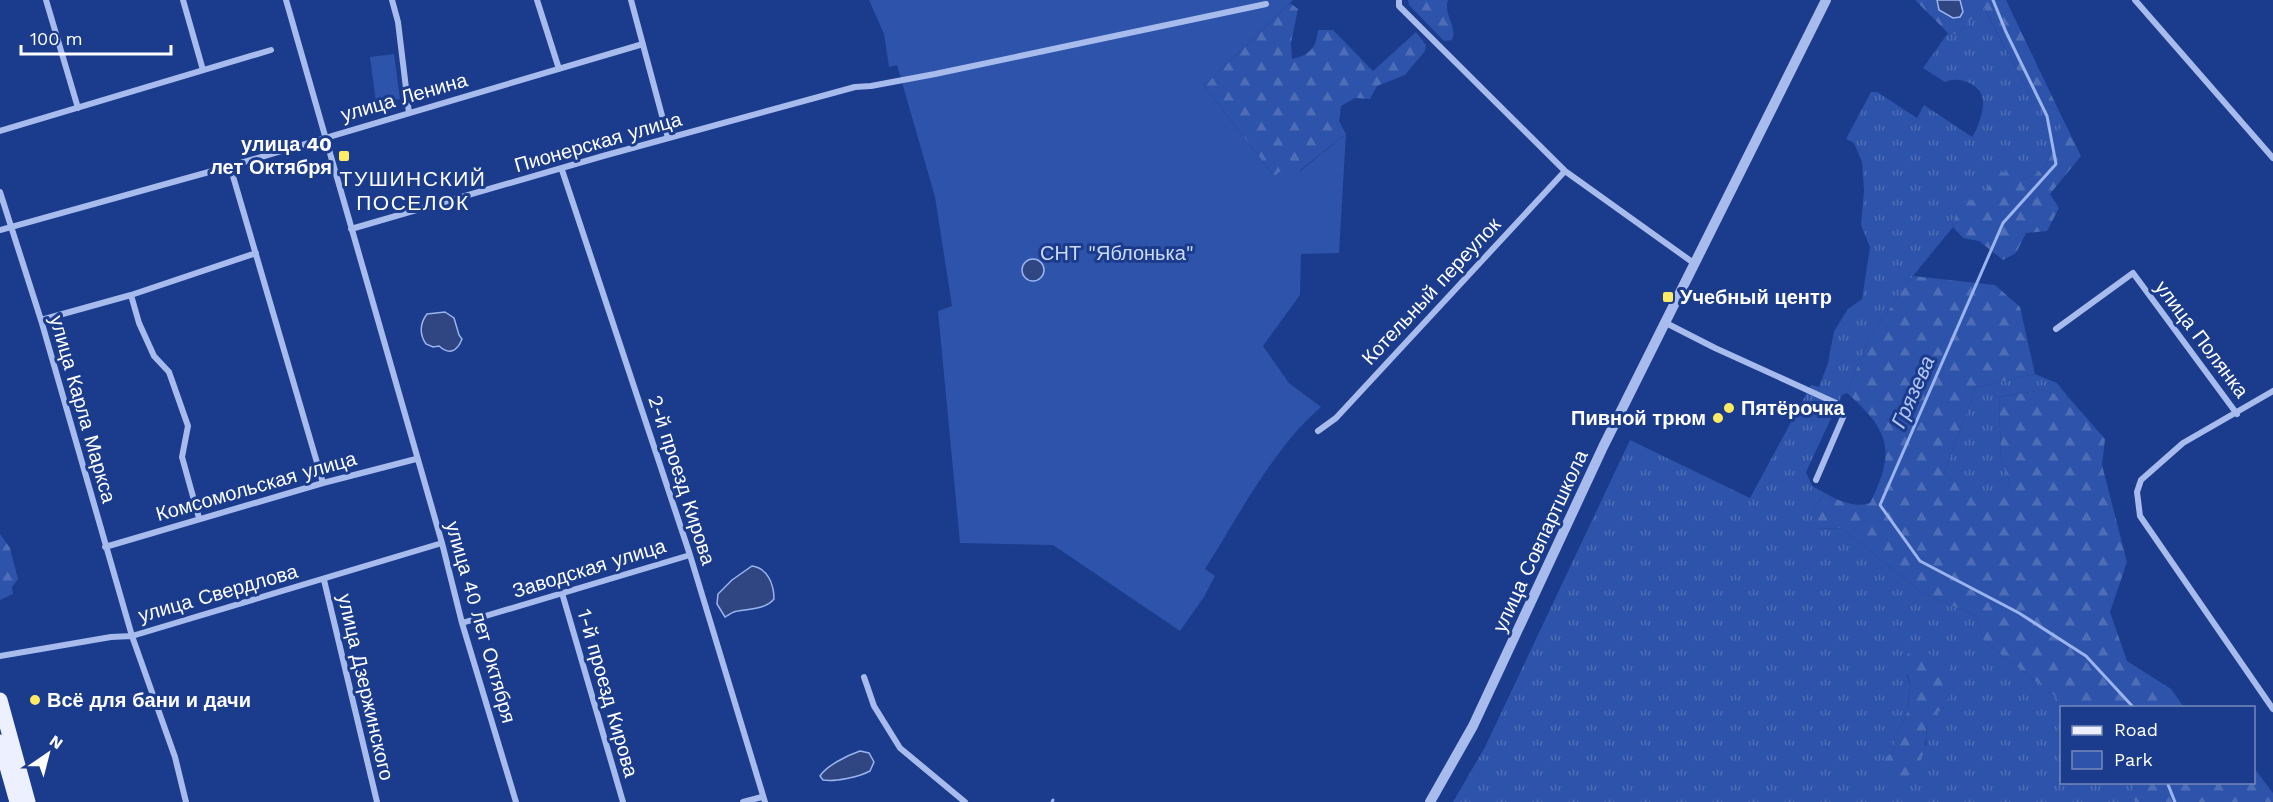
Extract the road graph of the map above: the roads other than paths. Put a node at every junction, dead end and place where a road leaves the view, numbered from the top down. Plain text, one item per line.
1 (46, 0) edge
2 (183, 0) edge
3 (286, 0) edge
4 (392, 0) edge
5 (537, 0) edge
6 (631, 0) edge
7 (1826, 0) edge
8 (2134, 0) edge
9 (1266, 3) dead end
10 (1399, 3) edge
11 (643, 44) junction
12 (271, 50) dead end
13 (559, 69) junction
14 (203, 70) junction
15 (78, 108) junction
16 (409, 113) junction
17 (0, 131) edge
18 (324, 138) junction
19 (668, 138) junction
20 (2273, 158) edge
21 (230, 166) junction
22 (562, 170) junction
23 (1565, 171) junction
24 (0, 192) edge
25 (11, 226) junction
26 (351, 229) junction
27 (0, 230) edge
28 (256, 253) junction
29 (1695, 264) junction
30 (131, 295) junction
31 (42, 320) junction
32 (1666, 323) junction
33 (2056, 329) dead end
34 (2273, 391) edge
35 (2237, 414) junction
36 (1318, 430) dead end
37 (416, 459) junction
38 (1816, 480) dead end
39 (322, 483) junction
40 (199, 518) junction
41 (442, 543) junction
42 (105, 546) junction
43 (690, 555) junction
44 (324, 580) junction
45 (562, 593) junction
46 (462, 623) junction
47 (132, 636) junction
48 (0, 656) edge
49 (864, 677) dead end
50 (0, 700) edge
51 (2273, 709) edge
52 (0, 742) edge
53 (764, 800) edge
54 (16, 802) edge
55 (28, 802) edge
56 (186, 802) edge
57 (377, 802) edge
58 (516, 802) edge
59 (623, 802) edge
60 (744, 802) edge
61 (964, 802) edge
62 (1430, 802) edge

1 - 15 street
2 - 14 street
3 - 18 street, улица 40 лет Октября
4 - 16 street
5 - 13 street
6 - 11 street
7 - 29 street, улица Совпартшкола
8 - 20 street
9 - 19 street, Пионерская улица
10 - 23 street
11 - 13 street, улица Ленина
11 - 19 street
12 - 14 street
13 - 16 street, улица Ленина
14 - 15 street
15 - 17 street
16 - 18 street, улица Ленина
18 - 21 street, улица Ленина
18 - 26 street, улица 40 лет Октября
19 - 22 street, Пионерская улица
21 - 25 street, улица Ленина
21 - 28 street
22 - 26 street, Пионерская улица
22 - 43 street, 2-й проезд Кирова
23 - 29 street
23 - 36 street, Котельный переулок
24 - 25 street, улица Карла Маркса
25 - 27 street, улица Ленина
25 - 31 street, улица Карла Маркса
26 - 37 street, улица 40 лет Октября
28 - 30 street
28 - 39 street
29 - 32 street, улица Совпартшкола
30 - 31 street
30 - 40 street
31 - 42 street, улица Карла Маркса
32 - 38 street
32 - 62 street, улица Совпартшкола
33 - 35 street, улица Полянка
34 - 35 street
35 - 51 street
37 - 39 street, Комсомольская улица
37 - 41 street, улица 40 лет Октября
39 - 40 street, Комсомольская улица
40 - 42 street, Комсомольская улица
41 - 44 street, улица Свердлова
41 - 46 street, улица 40 лет Октября
42 - 47 street, улица Карла Маркса
43 - 45 street, Заводская улица
43 - 53 street, 2-й проезд Кирова
44 - 47 street, улица Свердлова
44 - 57 street, улица Дзержинского
45 - 46 street, Заводская улица
45 - 59 street, 1-й проезд Кирова
46 - 58 street, улица 40 лет Октября
47 - 48 street, улица Свердлова
47 - 56 street, улица Карла Маркса
49 - 61 street
50 - 55 main road
52 - 54 main road
53 - 60 street

